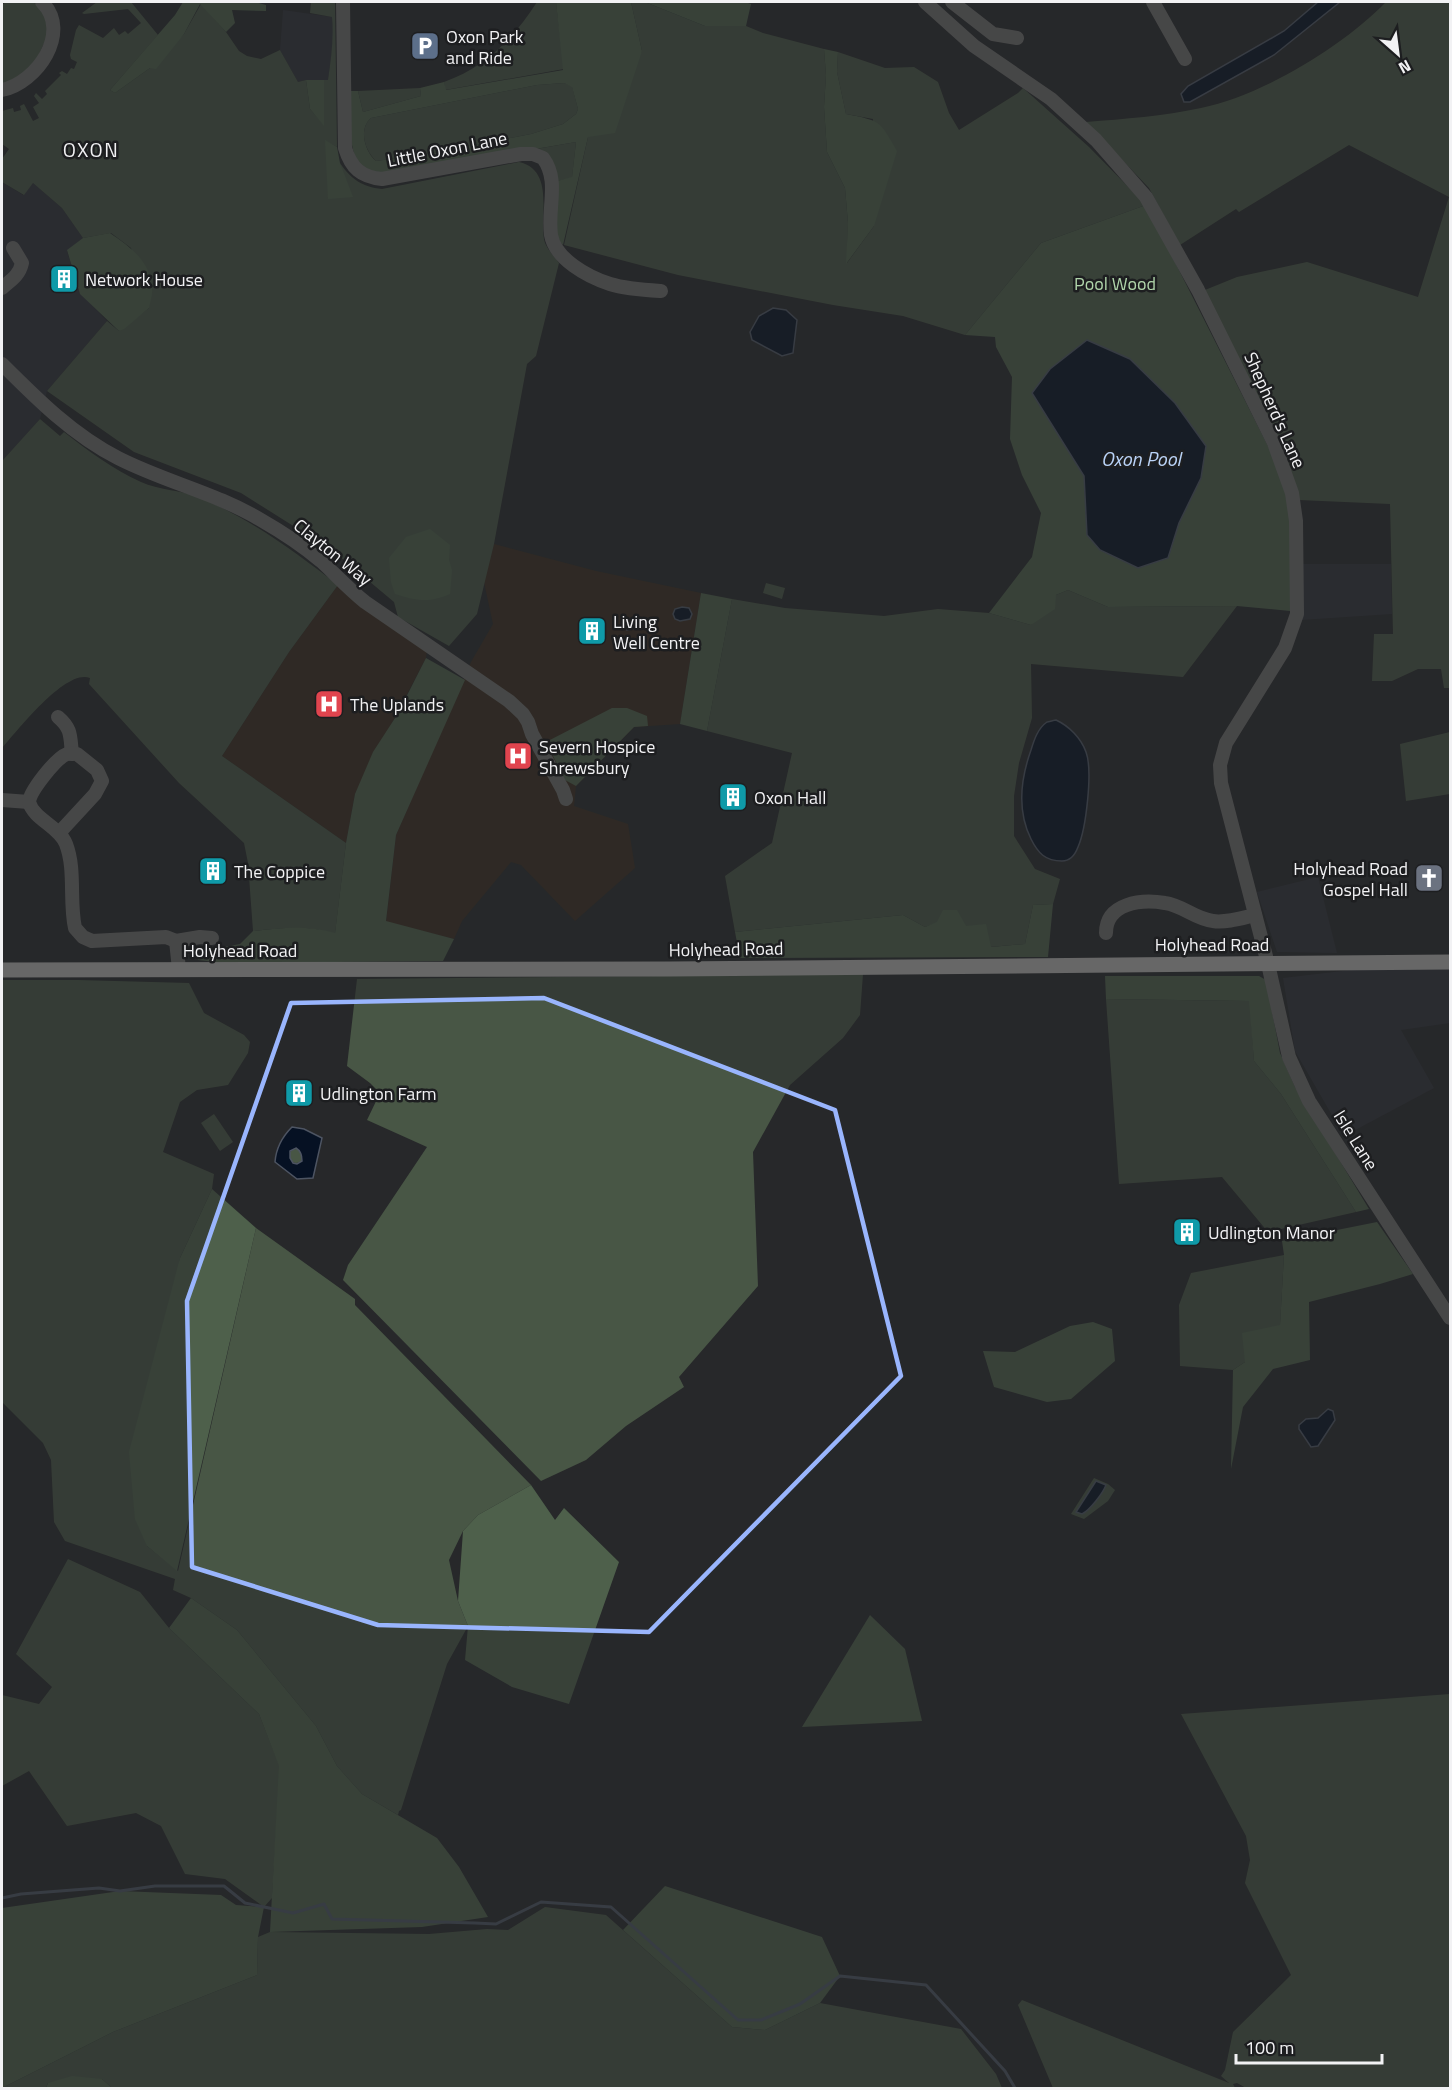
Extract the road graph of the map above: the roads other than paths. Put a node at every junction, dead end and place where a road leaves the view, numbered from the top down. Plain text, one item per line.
1 (42, 2) edge
2 (343, 2) edge
3 (925, 2) edge
4 (953, 2) edge
5 (1153, 2) edge
6 (1017, 38) dead end
7 (1185, 59) dead end
8 (2, 90) edge
9 (13, 248) dead end
10 (2, 288) edge
11 (661, 291) dead end
12 (2, 364) edge
13 (58, 717) dead end
14 (72, 754) junction
15 (2, 800) edge
16 (566, 800) dead end
17 (29, 802) junction
18 (59, 833) junction
19 (1255, 915) junction
20 (1102, 926) dead end
21 (212, 938) dead end
22 (176, 941) junction
23 (1450, 962) edge
24 (1268, 964) junction
25 (179, 969) junction
26 (2, 970) edge
27 (1450, 1318) edge

1 - 8 street
2 - 11 street, Little Oxon Lane
3 - 19 street, Shepherd's Lane
4 - 6 street
5 - 7 street
9 - 10 street
12 - 16 street, Clayton Way
13 - 14 street
14 - 17 street
14 - 18 street
15 - 17 street
17 - 18 street
18 - 22 street
19 - 20 street
19 - 24 street, Shepherd's Lane
21 - 22 street
22 - 25 street
23 - 24 main road, Holyhead Road
24 - 25 main road, Holyhead Road
24 - 27 street, Isle Lane
25 - 26 main road, Holyhead Road

